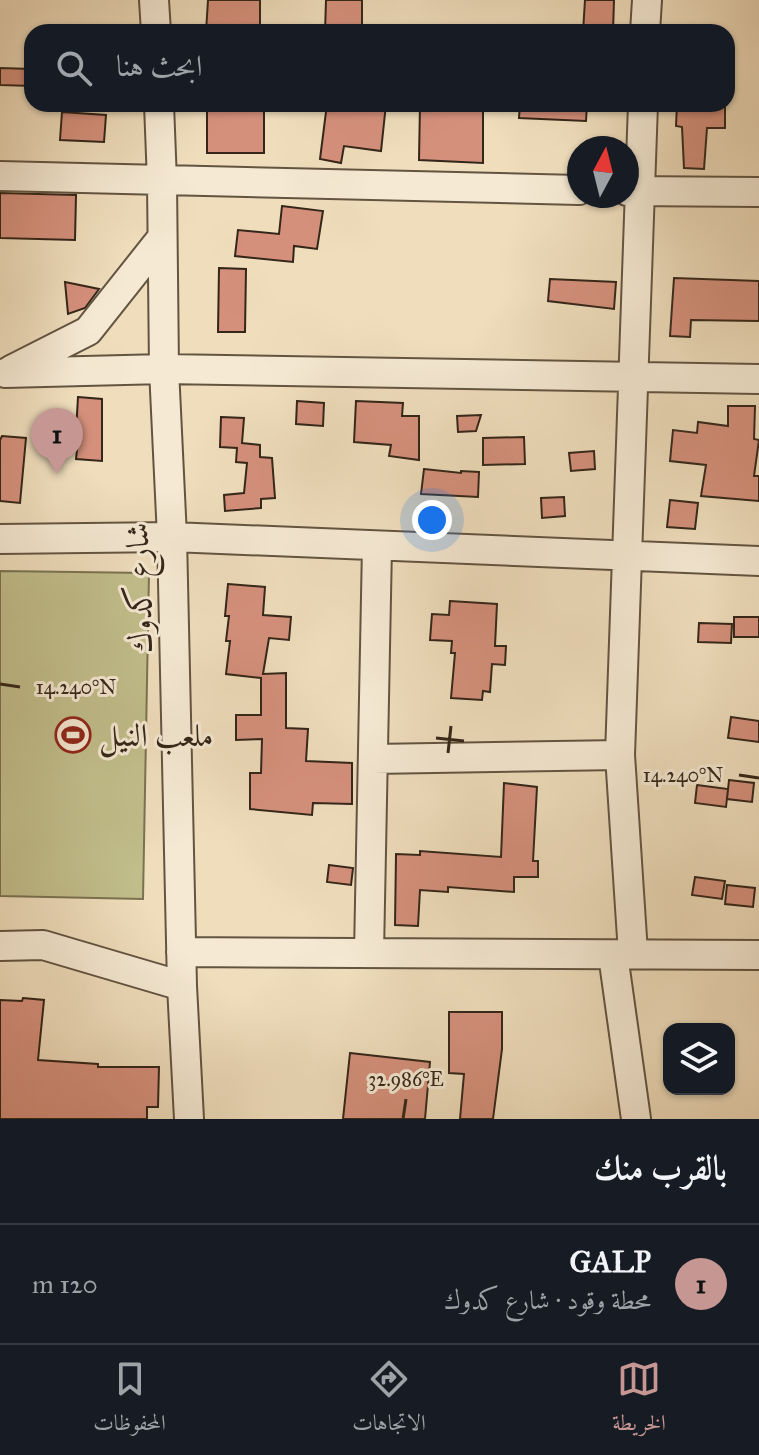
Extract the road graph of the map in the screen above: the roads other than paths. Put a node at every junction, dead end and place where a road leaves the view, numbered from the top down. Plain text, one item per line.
1 (154, 0) edge
2 (647, 0) edge
3 (156, 24) edge
4 (646, 24) edge
5 (159, 112) edge
6 (642, 112) edge
7 (639, 143) edge
8 (0, 176) edge
9 (162, 182) junction
10 (567, 190) edge
11 (639, 191) edge
12 (759, 192) edge
13 (634, 208) edge
14 (161, 239) junction
15 (164, 369) junction
16 (3, 374) edge
17 (634, 377) junction
18 (759, 379) edge
19 (172, 537) junction
20 (0, 539) edge
21 (377, 546) junction
22 (628, 557) junction
23 (759, 561) edge
24 (620, 755) junction
25 (373, 759) junction
26 (0, 946) edge
27 (181, 952) junction
28 (369, 953) junction
29 (613, 955) junction
30 (759, 955) edge
31 (182, 986) junction
32 (189, 1119) edge
33 (636, 1119) edge

1 - 3 street
2 - 4 street
5 - 9 street, شارع كدوك
6 - 7 street
8 - 9 street
9 - 10 street
9 - 14 street, شارع كدوك
11 - 12 street
13 - 17 street
14 - 15 street, شارع كدوك
14 - 16 street
15 - 16 street
15 - 17 street
15 - 19 street, شارع كدوك
17 - 18 street
17 - 22 street
19 - 20 street
19 - 21 street
19 - 27 street, شارع كدوك
21 - 22 street
21 - 25 street
22 - 23 street
22 - 24 street
24 - 25 street
24 - 29 street
25 - 28 street
26 - 31 street
27 - 28 street
27 - 31 street, شارع كدوك
28 - 29 street
29 - 30 street
29 - 33 street
31 - 32 street, شارع كدوك

